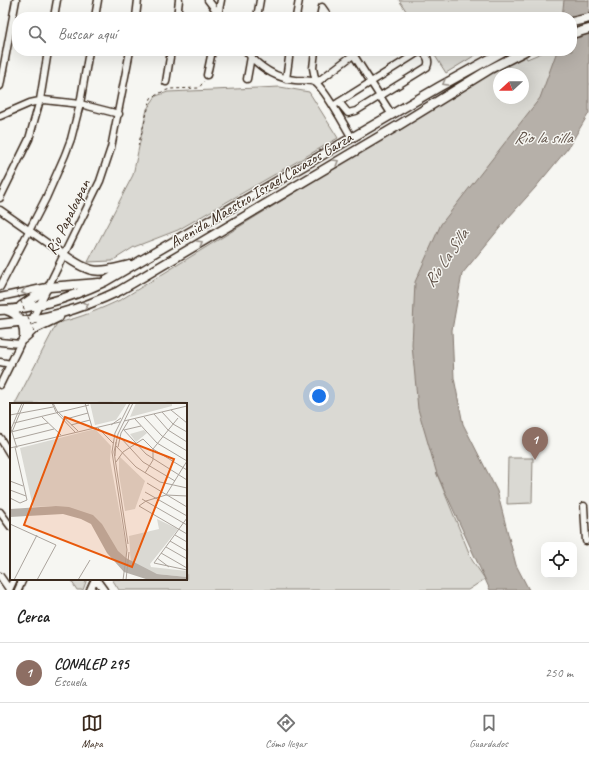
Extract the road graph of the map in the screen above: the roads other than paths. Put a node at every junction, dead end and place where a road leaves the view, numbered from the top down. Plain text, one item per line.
1 (16, 0) edge
2 (57, 0) edge
3 (98, 0) edge
4 (138, 0) edge
5 (179, 0) edge
6 (208, 0) edge
7 (221, 0) edge
8 (260, 0) edge
9 (299, 0) edge
10 (321, 3) edge
11 (14, 12) edge
12 (55, 12) edge
13 (96, 12) edge
14 (137, 12) edge
15 (178, 12) edge
16 (216, 12) edge
17 (220, 12) edge
18 (258, 12) edge
19 (297, 12) edge
20 (326, 12) edge
21 (589, 18) edge
22 (577, 21) edge
23 (12, 22) edge
24 (589, 29) edge
25 (577, 33) edge
26 (47, 56) edge
27 (88, 56) edge
28 (129, 56) edge
29 (170, 56) edge
30 (211, 56) edge
31 (251, 56) edge
32 (253, 56) edge
33 (289, 56) edge
34 (314, 56) edge
35 (348, 56) edge
36 (354, 56) edge
37 (412, 56) edge
38 (426, 56) edge
39 (495, 56) edge
40 (514, 56) edge
41 (207, 75) road end
42 (460, 75) junction
43 (247, 79) dead end
44 (286, 79) junction
45 (166, 82) dead end
46 (371, 82) junction
47 (316, 83) junction
48 (0, 86) edge
49 (451, 94) junction
50 (380, 97) junction
51 (40, 100) junction
52 (339, 102) junction
53 (80, 104) junction
54 (333, 106) junction
55 (119, 114) junction
56 (392, 115) junction
57 (0, 116) edge
58 (352, 138) junction
59 (278, 182) junction
60 (0, 198) edge
61 (262, 206) junction
62 (0, 210) edge
63 (30, 230) junction
64 (64, 255) junction
65 (141, 262) junction
66 (104, 282) junction
67 (0, 287) edge
68 (48, 287) junction
69 (0, 297) edge
70 (40, 305) junction
71 (16, 309) junction
72 (3, 310) edge
73 (64, 312) junction
74 (32, 321) junction
75 (22, 322) junction
76 (0, 324) edge
77 (22, 340) junction
78 (0, 342) edge
79 (0, 362) edge
80 (11, 364) junction
81 (0, 385) edge
82 (0, 438) edge
83 (2, 447) edge
84 (10, 455) edge
85 (584, 506) dead end
86 (0, 512) edge
87 (587, 525) edge
88 (10, 526) edge
89 (587, 534) edge
90 (586, 541) dead end
91 (0, 576) edge
92 (14, 580) edge
93 (23, 580) edge
94 (95, 580) edge
95 (96, 580) edge
96 (9, 590) edge
97 (18, 590) edge
98 (90, 590) edge
99 (104, 590) edge

1 - 11 street
2 - 12 street
3 - 13 street
4 - 14 street
5 - 15 street
6 - 16 street
7 - 17 street
8 - 18 street
9 - 19 street
10 - 20 street
21 - 22 main road
23 - 48 street
24 - 25 main road
26 - 51 street
27 - 53 street
28 - 55 street, Río Papaloapan
29 - 45 street
30 - 41 street
31 - 43 street
32 - 44 street
33 - 44 street
34 - 47 street
35 - 47 street
36 - 46 street
37 - 46 street
38 - 50 street
39 - 42 main road, Avenida Maestro Israel Cavazos Garza
40 - 49 main road, Avenida Maestro Israel Cavazos Garza
42 - 49 main road
42 -> 56 main road, Avenida Maestro Israel Cavazos Garza
44 - 47 street
46 - 50 street
46 - 52 street
47 - 54 street
61 -> 49 main road, Avenida Maestro Israel Cavazos Garza
50 - 52 street
50 - 56 street
51 - 53 street
51 - 57 street
51 - 60 street
52 - 54 street
53 - 55 street
53 - 63 street
54 - 58 street
55 - 64 street, Río Papaloapan
56 - 58 main road, Avenida Maestro Israel Cavazos Garza
58 - 59 main road, Avenida Maestro Israel Cavazos Garza
59 - 61 main road
59 - 65 main road, Avenida Maestro Israel Cavazos Garza
73 -> 61 main road, Avenida Maestro Israel Cavazos Garza
62 - 63 street
63 - 64 street
63 - 67 street
64 - 65 main road
64 - 68 street, Río Papaloapan
65 - 66 main road, Avenida Maestro Israel Cavazos Garza
66 - 68 main road
66 - 70 main road, Avenida Maestro Israel Cavazos Garza
68 -> 69 street
68 - 70 street, Río Papaloapan
68 - 71 main road
70 - 71 main road, Avenida Maestro Israel Cavazos Garza
70 - 74 street, Río Papaloapan
71 - 72 main road, Avenida Maestro Israel Cavazos Garza
72 - 75 main road
73 - 74 main road, Avenida Maestro Israel Cavazos Garza
73 - 77 main road
74 - 75 main road, Avenida Maestro Israel Cavazos Garza
74 - 77 street, Río Papaloapan
75 - 76 main road, Avenida Maestro Israel Cavazos Garza
75 - 77 main road
77 - 78 street
77 - 80 street, Río Papaloapan
79 - 80 street
80 - 81 street, Río Papaloapan
82 - 83 street
83 - 84 street
85 - 87 street
86 - 88 street
87 - 89 street
89 - 90 street
91 - 96 street
92 - 96 street
93 - 97 street
94 - 98 street
95 - 99 street

